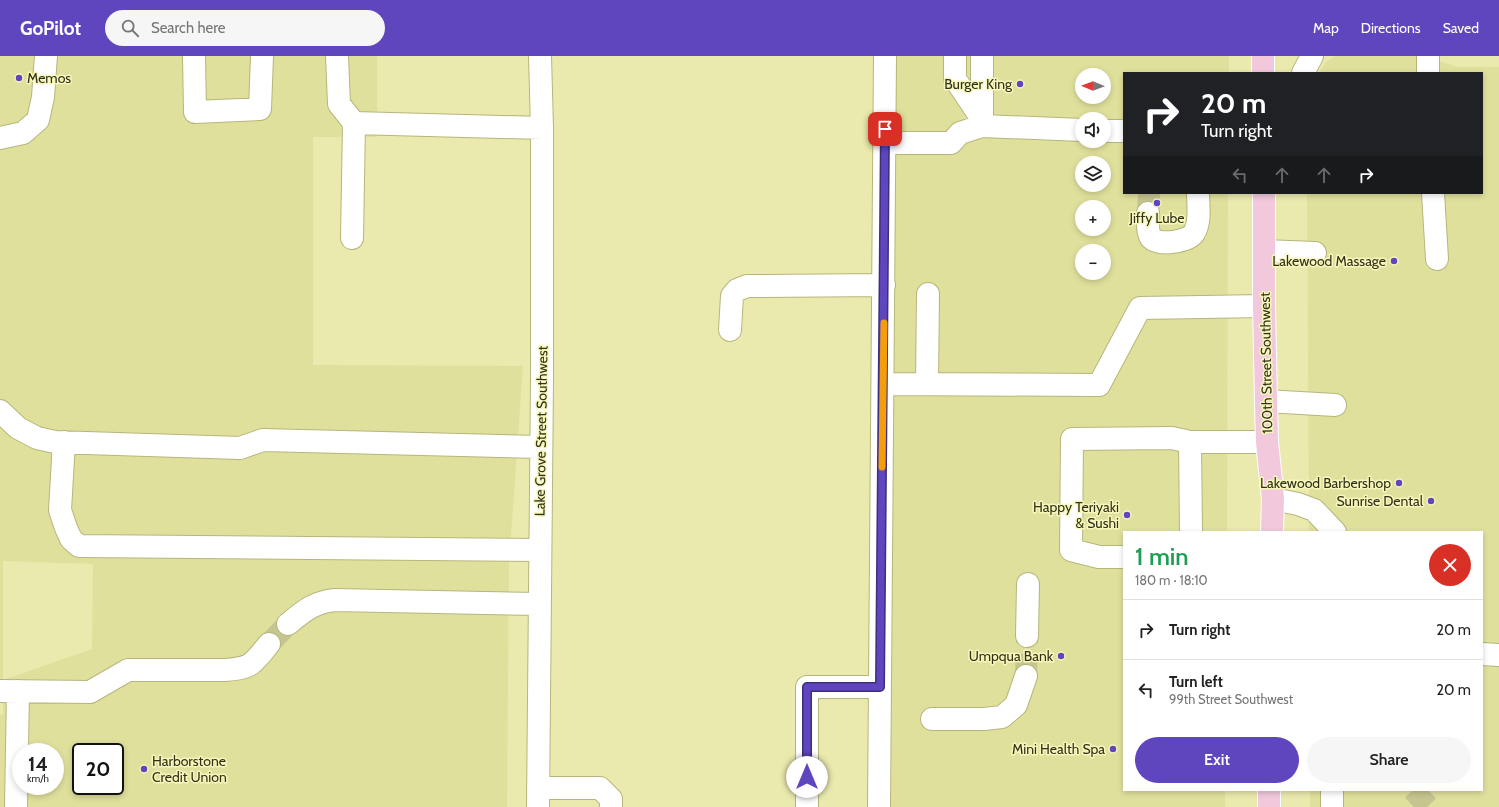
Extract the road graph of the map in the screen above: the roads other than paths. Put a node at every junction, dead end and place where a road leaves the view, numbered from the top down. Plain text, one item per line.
1 (46, 56) edge
2 (194, 56) edge
3 (262, 56) edge
4 (337, 56) edge
5 (540, 56) edge
6 (885, 56) edge
7 (954, 56) edge
8 (982, 56) edge
9 (1263, 56) edge
10 (1312, 56) edge
11 (1428, 56) edge
12 (1264, 72) edge
13 (1304, 72) edge
14 (1428, 72) edge
15 (354, 123) junction
16 (982, 123) junction
17 (542, 128) junction
18 (1075, 130) edge
19 (1111, 131) edge
20 (1123, 131) edge
21 (0, 138) edge
22 (885, 144) junction
23 (1198, 194) edge
24 (1264, 194) edge
25 (1433, 194) edge
26 (1148, 213) tunnel mouth
27 (352, 238) dead end
28 (1264, 251) junction
29 (1315, 253) dead end
30 (1437, 259) dead end
31 (884, 285) junction
32 (928, 294) dead end
33 (1264, 306) junction
34 (730, 330) dead end
35 (883, 384) junction
36 (927, 384) junction
37 (1266, 401) junction
38 (1335, 405) dead end
39 (0, 411) edge
40 (64, 442) junction
41 (1190, 442) junction
42 (1267, 442) junction
43 (540, 447) junction
44 (1273, 499) junction
45 (1191, 531) edge
46 (1272, 531) edge
47 (1335, 531) edge
48 (540, 550) junction
49 (1123, 557) edge
50 (1028, 584) dead end
51 (539, 604) junction
52 (288, 624) tunnel mouth
53 (1027, 636) tunnel mouth
54 (269, 644) tunnel mouth
55 (1483, 654) edge
56 (1499, 655) edge
57 (1026, 676) tunnel mouth
58 (880, 687) junction
59 (9, 691) edge
60 (932, 719) dead end
61 (1270, 791) edge
62 (1332, 791) edge
63 (538, 797) edge
64 (16, 807) edge
65 (611, 807) edge
66 (807, 807) edge
67 (879, 807) edge
68 (1269, 807) edge
69 (1332, 807) edge

1 - 21 street
2 - 3 street
4 - 15 street
5 - 17 street, Lake Grove Street Southwest
6 - 22 street
7 - 16 street
8 - 16 street
9 - 12 main road
10 - 13 street
11 - 14 street
15 - 17 street
15 - 27 street
16 - 18 street
16 - 22 street
17 - 43 street, Lake Grove Street Southwest
19 - 20 street
22 - 31 street
23 - 26 street
24 - 28 main road, 100th Street Southwest
25 - 30 street
28 - 29 street
28 - 33 main road, 100th Street Southwest
31 - 34 street
31 - 35 street
32 - 36 street
33 - 36 street
33 - 37 main road, 100th Street Southwest
35 - 36 street
35 - 58 street
37 - 38 street
37 - 42 main road, 100th Street Southwest
39 - 40 street
40 - 43 street
40 - 48 street
41 - 42 street
41 - 45 street
41 - 49 street
42 - 44 main road, 100th Street Southwest
43 - 48 street, Lake Grove Street Southwest
44 - 46 main road, 100th Street Southwest
44 - 47 street
48 - 51 street, Lake Grove Street Southwest
50 - 53 street
51 - 52 street
51 - 63 street, Lake Grove Street Southwest
54 - 59 street
55 - 56 street
57 - 60 street
58 - 66 street
58 - 67 street
59 - 64 street
61 - 68 main road
62 - 69 street
63 - 65 street

